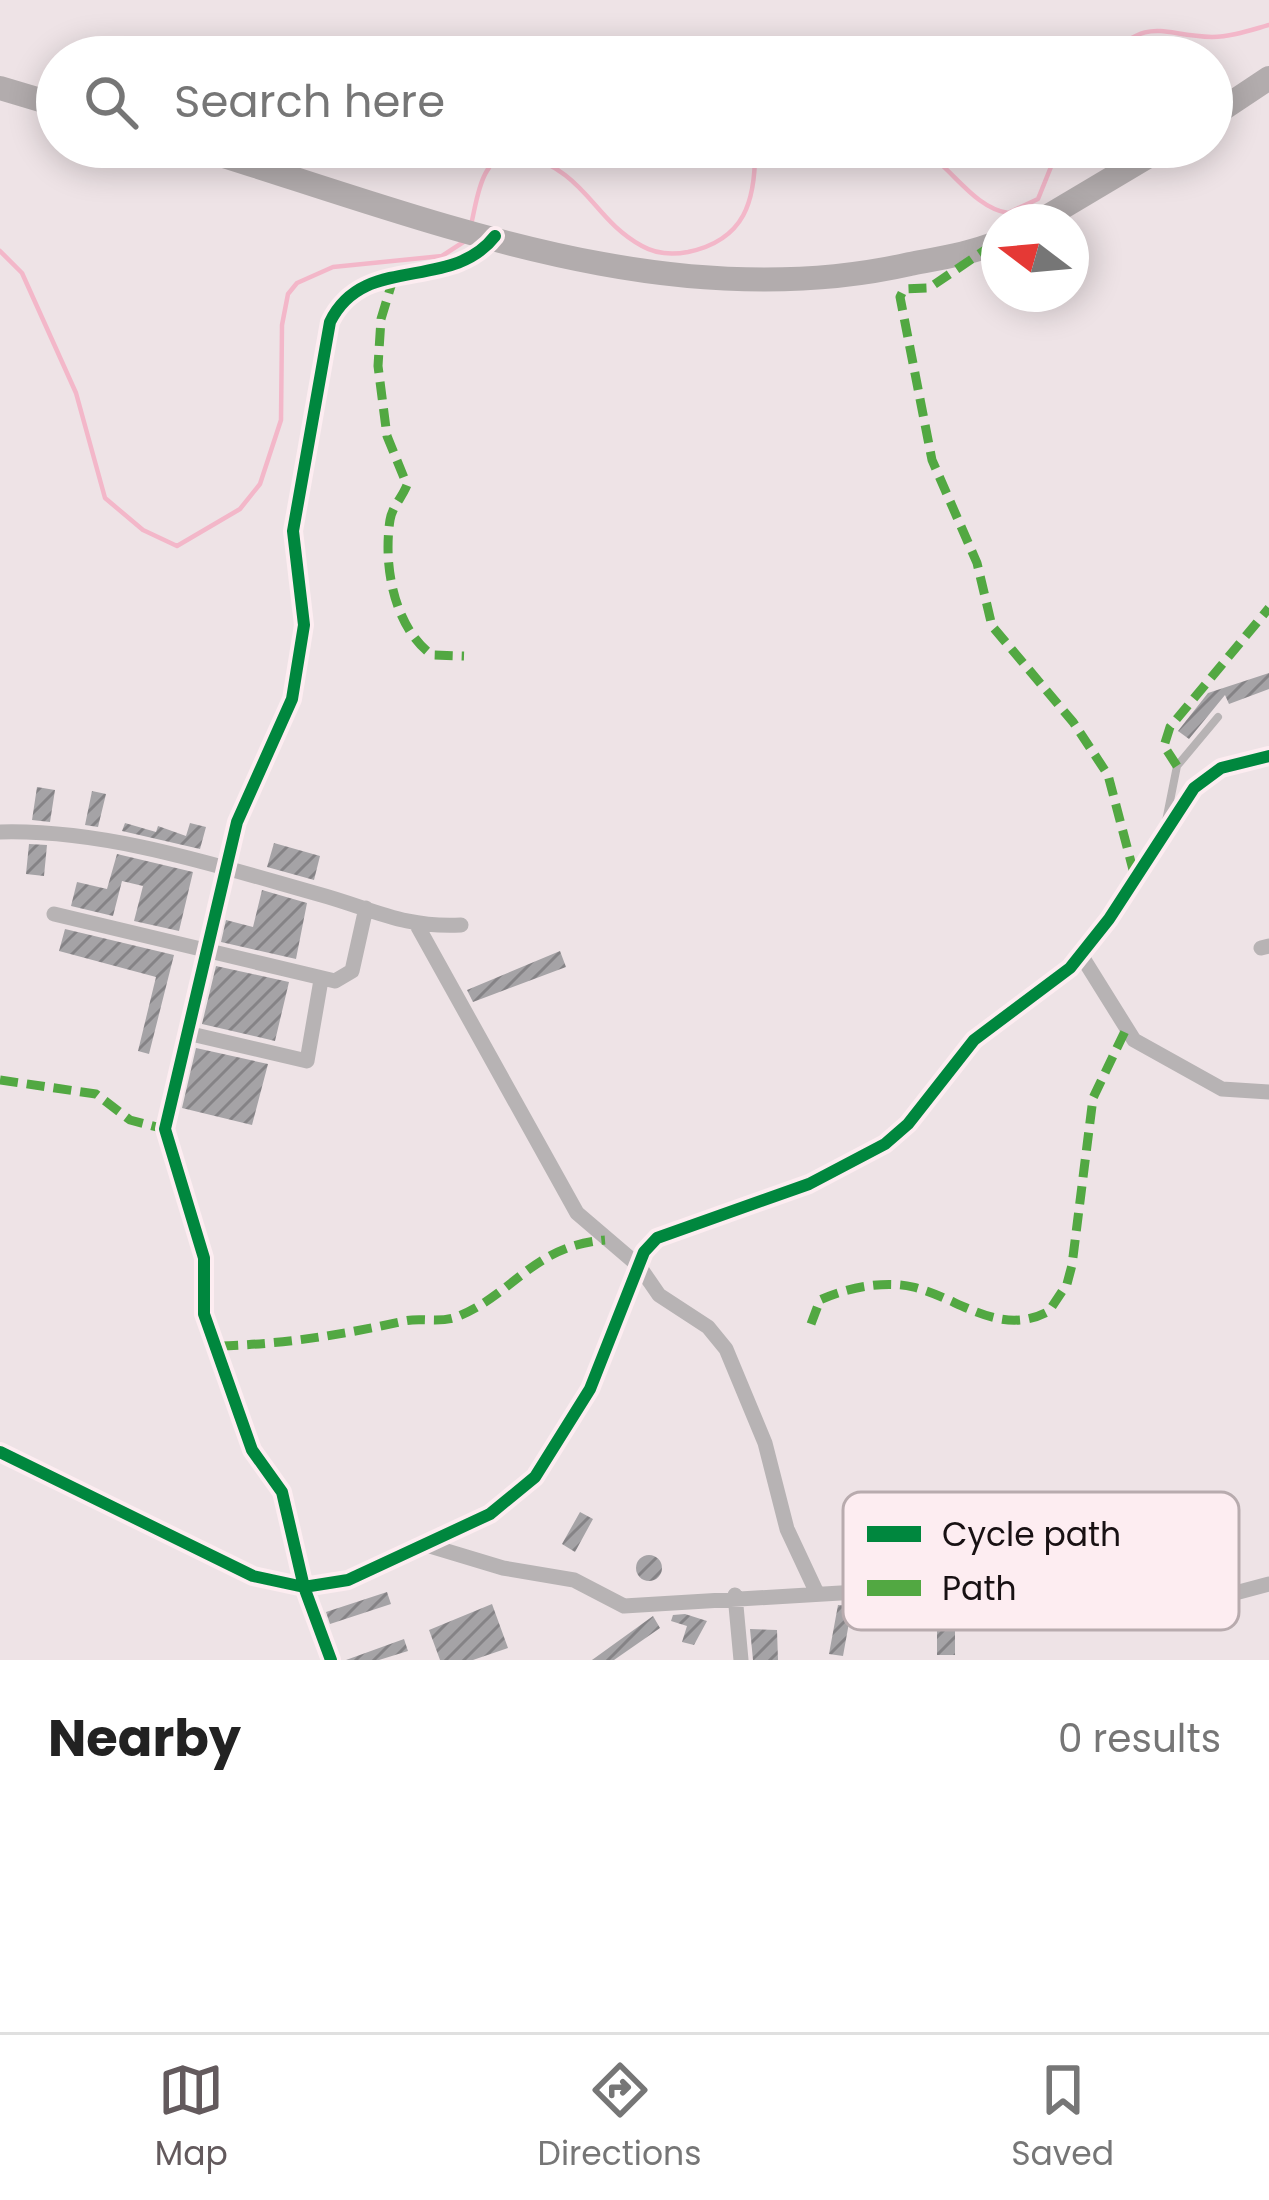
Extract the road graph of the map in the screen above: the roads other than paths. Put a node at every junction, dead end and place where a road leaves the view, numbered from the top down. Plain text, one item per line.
1 (1269, 78) edge
2 (0, 88) edge
3 (36, 99) edge
4 (1233, 102) edge
5 (265, 168) edge
6 (1129, 168) edge
7 (1068, 204) edge
8 (476, 231) junction
9 (981, 249) edge
10 (1218, 717) dead end
11 (1269, 756) edge
12 (0, 832) edge
13 (1164, 835) junction
14 (225, 869) junction
15 (366, 908) junction
16 (54, 914) dead end
17 (461, 925) dead end
18 (418, 927) junction
19 (206, 953) junction
20 (1081, 955) junction
21 (321, 980) junction
22 (187, 1033) junction
23 (1269, 1092) edge
24 (638, 1266) junction
25 (0, 1452) edge
26 (430, 1546) junction
27 (1269, 1584) edge
28 (304, 1587) junction
29 (816, 1591) junction
30 (843, 1592) edge
31 (1239, 1592) edge
32 (734, 1595) junction
33 (331, 1660) edge
34 (741, 1660) edge

1 - 4 main road
2 - 3 main road
5 - 8 main road
6 - 7 main road
8 - 9 main road
8 - 14 street
10 - 13 lane
11 - 13 street
12 - 14 street
13 - 20 street
14 - 15 street
14 - 19 street
15 - 18 street
15 - 21 street
16 - 19 street
17 - 18 street
18 - 24 street
19 - 21 street
19 - 22 street
20 - 23 street
20 - 24 street
21 - 22 street
22 - 28 street
24 - 26 street
24 - 29 street
25 - 28 street
26 - 28 street
26 - 32 street
27 - 31 street
28 - 33 street
29 - 30 street
29 - 32 street
32 - 34 street

